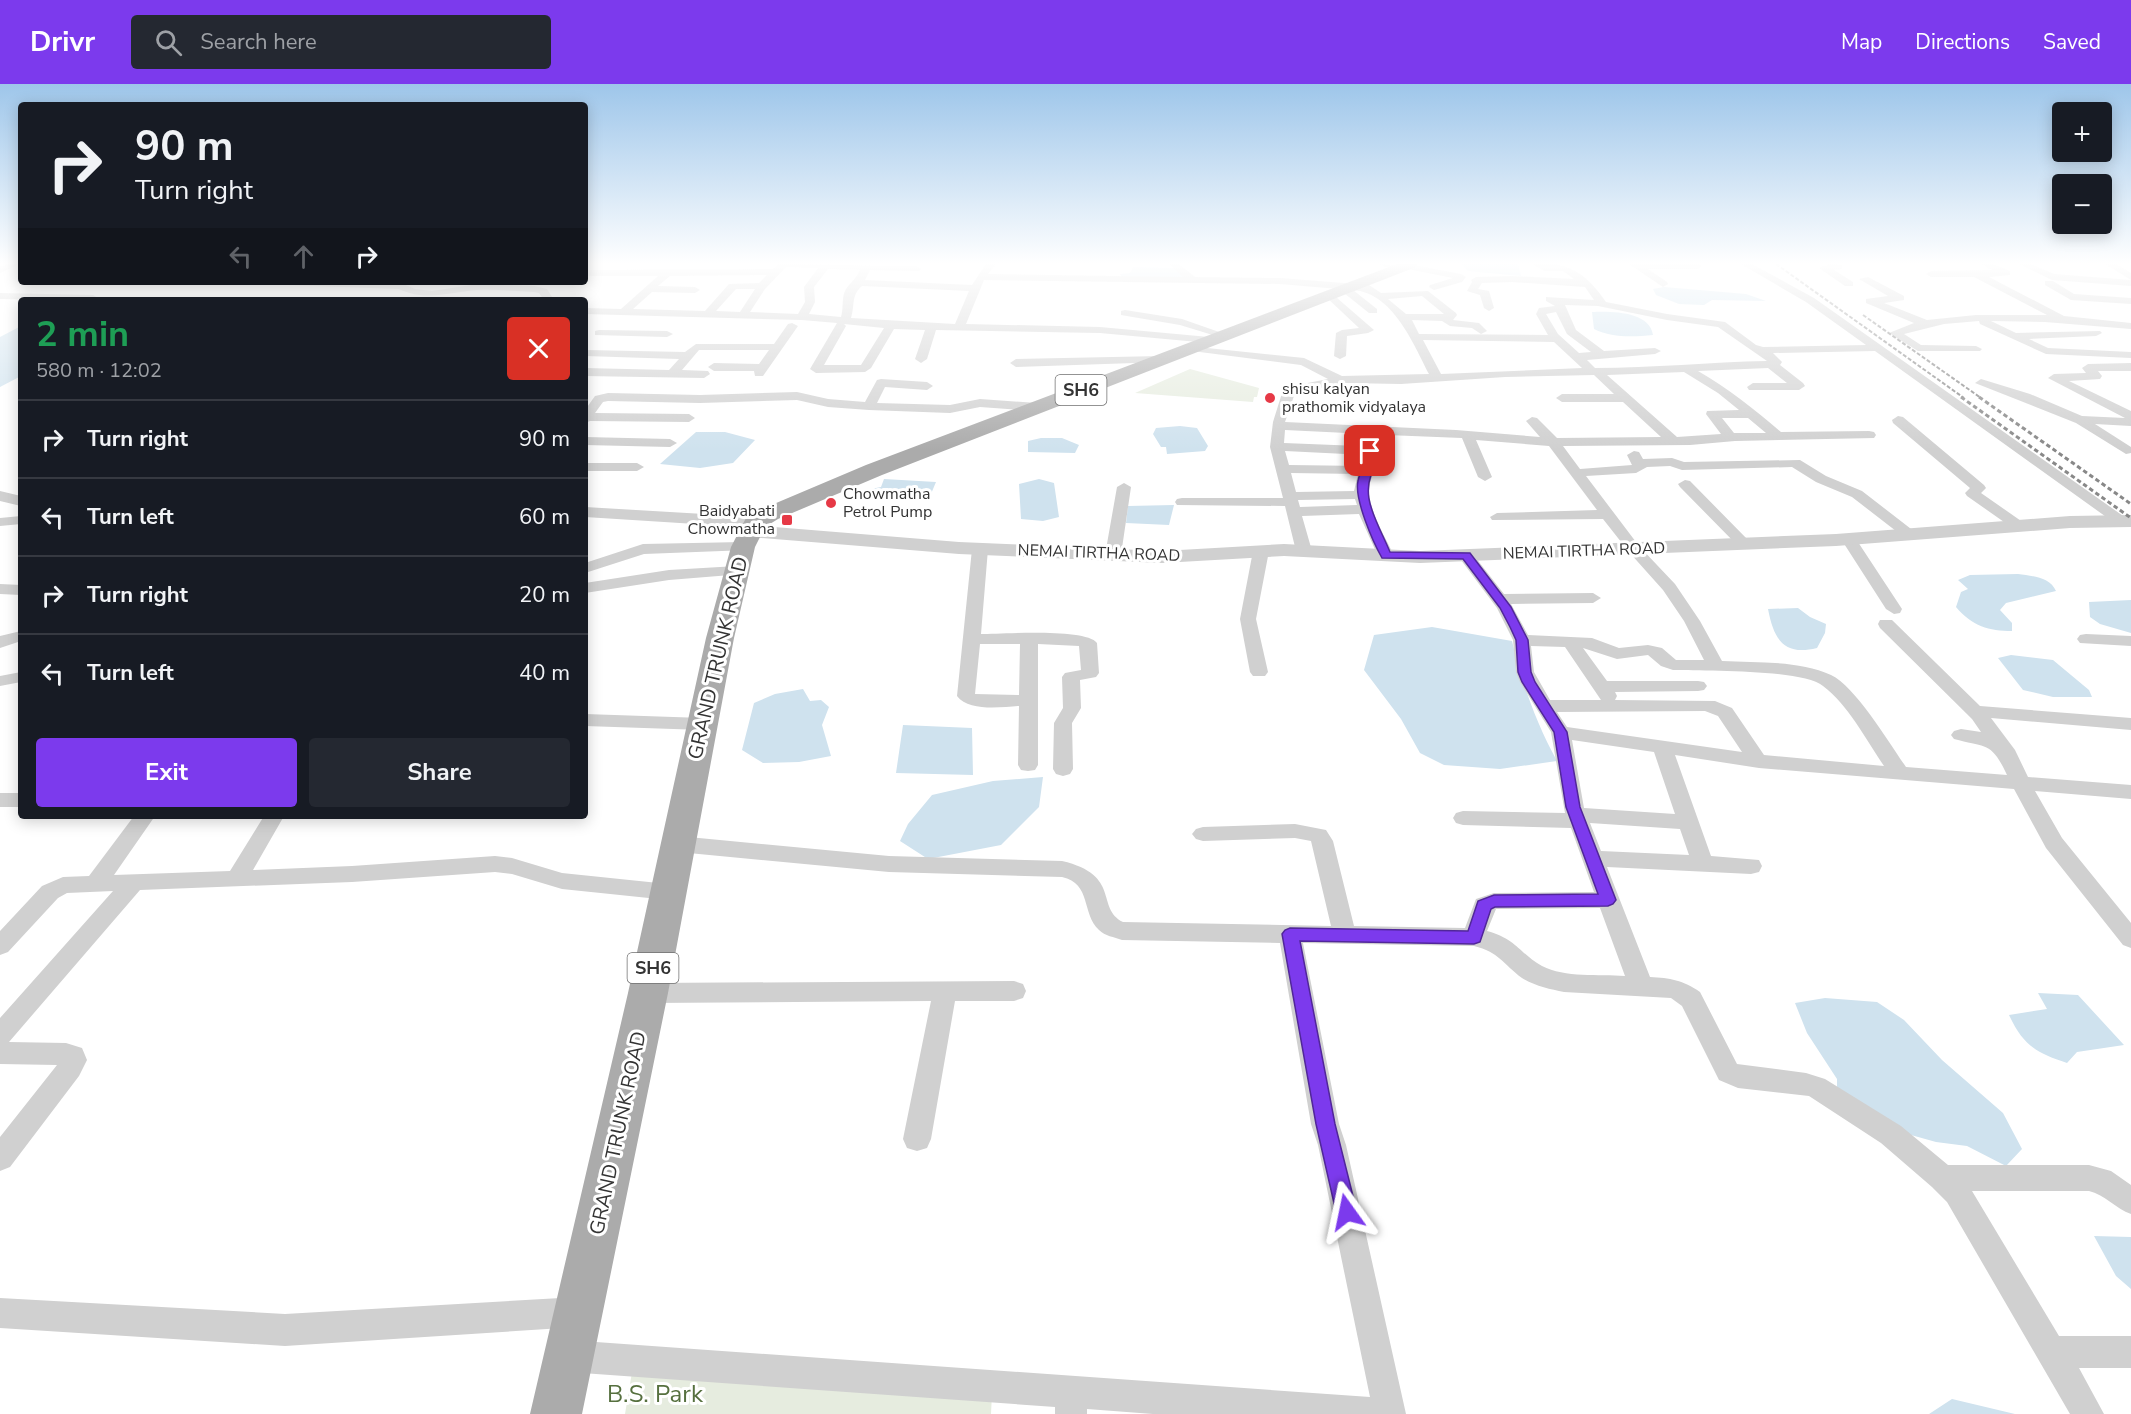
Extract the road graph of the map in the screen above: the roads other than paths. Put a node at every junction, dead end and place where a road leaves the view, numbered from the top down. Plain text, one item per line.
1 (720, 326) edge
2 (792, 326) edge
3 (840, 326) edge
4 (890, 326) edge
5 (932, 326) edge
6 (934, 326) edge
7 (1187, 326) edge
8 (1247, 326) edge
9 (1364, 326) edge
10 (1409, 326) edge
11 (1451, 326) edge
12 (1549, 326) edge
13 (1568, 326) edge
14 (1723, 326) edge
15 (1847, 326) edge
16 (1920, 326) edge
17 (1992, 326) edge
18 (600, 327) joint
19 (959, 327) joint
20 (667, 334) dead end
21 (2015, 336) junction
22 (1416, 337) junction
23 (711, 338) junction
24 (2068, 338) dead end
25 (1512, 339) junction
26 (1557, 339) junction
27 (1110, 342) dead end
28 (1205, 342) junction
29 (588, 345) edge
30 (778, 347) junction
31 (588, 348) edge
32 (1878, 348) junction
33 (1976, 349) dead end
34 (1646, 350) junction
35 (1806, 350) junction
36 (1762, 351) junction
37 (1604, 355) junction
38 (2131, 355) edge
39 (687, 356) junction
40 (1340, 356) dead end
41 (1576, 357) junction
42 (921, 359) dead end
43 (1160, 360) junction
44 (1772, 362) junction
45 (1016, 363) dead end
46 (2131, 367) edge
47 (1686, 369) junction
48 (1669, 370) junction
49 (1623, 371) junction
50 (588, 372) edge
51 (1595, 372) junction
52 (1534, 373) junction
53 (672, 374) junction
54 (1437, 378) junction
55 (1338, 379) junction
56 (1609, 383) junction
57 (1981, 383) dead end
58 (927, 386) dead end
59 (1753, 387) dead end
60 (1562, 398) dead end
61 (1626, 398) junction
62 (869, 406) junction
63 (1037, 406) junction
64 (1754, 414) junction
65 (588, 415) edge
66 (2131, 416) edge
67 (588, 418) edge
68 (689, 418) dead end
69 (1899, 420) dead end
70 (2080, 420) junction
71 (1532, 421) dead end
72 (2131, 422) edge
73 (1279, 426) junction
74 (1351, 429) junction
75 (1467, 435) junction
76 (1869, 435) dead end
77 (1730, 437) junction
78 (1779, 437) junction
79 (1672, 440) junction
80 (588, 441) edge
81 (1625, 441) junction
82 (1553, 442) junction
83 (670, 443) dead end
84 (1277, 447) junction
85 (2126, 450) dead end
86 (1370, 451) junction
87 (1639, 463) junction
88 (588, 467) edge
89 (638, 467) dead end
90 (1283, 469) junction
91 (1366, 470) junction
92 (1576, 473) junction
93 (1485, 477) dead end
94 (1685, 484) dead end
95 (1124, 487) dead end
96 (0, 496) edge
97 (18, 502) edge
98 (1182, 502) dead end
99 (1364, 502) junction
100 (18, 503) edge
101 (1292, 503) junction
102 (0, 504) edge
103 (588, 512) edge
104 (1608, 514) junction
105 (1497, 517) dead end
106 (18, 520) edge
107 (0, 522) edge
108 (2125, 524) edge
109 (2019, 526) junction
110 (1910, 535) junction
111 (1849, 539) junction
112 (746, 543) junction
113 (1744, 544) junction
114 (980, 549) junction
115 (1634, 549) junction
116 (1261, 551) junction
117 (1304, 551) junction
118 (1113, 555) junction
119 (1386, 555) junction
120 (1466, 556) junction
121 (588, 567) edge
122 (588, 588) edge
123 (0, 589) edge
124 (18, 590) edge
125 (1593, 598) dead end
126 (1500, 599) junction
127 (18, 637) edge
128 (972, 639) junction
129 (1029, 639) junction
130 (2085, 639) dead end
131 (1522, 640) junction
132 (1570, 642) junction
133 (2131, 642) edge
134 (0, 643) edge
135 (1716, 666) junction
136 (1259, 672) dead end
137 (18, 678) edge
138 (0, 681) edge
139 (1698, 686) dead end
140 (1602, 687) junction
141 (1615, 705) junction
142 (1544, 706) junction
143 (1029, 709) junction
144 (1975, 711) junction
145 (1065, 718) junction
146 (588, 720) edge
147 (703, 724) junction
148 (2131, 724) edge
149 (1561, 732) junction
150 (1961, 735) dead end
151 (1999, 745) junction
152 (1663, 748) junction
153 (1759, 762) junction
154 (1028, 765) dead end
155 (1063, 769) dead end
156 (1900, 774) junction
157 (2021, 784) junction
158 (2131, 792) edge
159 (0, 800) edge
160 (18, 800) edge
161 (1463, 818) dead end
162 (1577, 818) junction
163 (143, 819) edge
164 (272, 819) edge
165 (1689, 822) junction
166 (1203, 834) dead end
167 (678, 844) junction
168 (1592, 858) junction
169 (1704, 864) junction
170 (1751, 866) dead end
171 (236, 879) junction
172 (133, 883) junction
173 (95, 884) junction
174 (668, 892) junction
175 (1608, 900) junction
176 (1290, 934) junction
177 (1345, 935) junction
178 (1474, 938) junction
179 (2131, 939) edge
180 (0, 946) edge
181 (1641, 986) junction
182 (945, 991) junction
183 (1014, 991) dead end
184 (648, 993) junction
185 (0, 1035) edge
186 (0, 1053) edge
187 (11, 1130) edge
188 (916, 1139) dead end
189 (0, 1158) edge
190 (1943, 1178) junction
191 (2131, 1201) edge
192 (579, 1312) junction
193 (0, 1313) edge
194 (2052, 1352) junction
195 (2131, 1352) edge
196 (568, 1356) junction
197 (1071, 1403) edge
198 (1224, 1408) edge
199 (556, 1414) edge
200 (1381, 1414) edge
201 (1390, 1414) edge
202 (2088, 1414) edge

1 - 23 street
2 - 30 street
3 - 4 street
5 - 42 street
6 - 19 street
7 - 28 street
8 - 28 main road, SH6
9 - 40 street
10 - 22 street
11 - 25 street
12 - 26 street
13 - 37 street
14 - 36 street
15 - 32 street
16 - 33 street
17 - 21 street
18 - 20 street
18 - 29 street
19 - 28 street
21 - 24 street
21 - 38 street
22 - 25 street
22 - 54 street
23 - 30 street
23 - 39 street
25 - 26 street
26 - 41 street
27 - 28 street
28 - 43 main road, SH6
28 - 55 street
30 - 53 street
31 - 39 street
32 - 35 street
32 - 108 street
34 - 37 street
34 - 47 street
34 - 48 street
35 - 36 street
35 - 44 street
36 - 44 street
37 - 41 street
37 - 49 street
39 - 53 street
41 - 51 street
43 - 45 street
43 - 63 main road, SH6
44 - 47 street
44 - 59 street
46 - 66 street
47 - 48 street
47 - 64 street
48 - 49 street
49 - 51 street
50 - 53 street
51 - 52 street
51 - 56 street
52 - 54 street
52 - 56 street
54 - 55 street
55 - 73 street
56 - 61 street
57 - 70 street
58 - 62 street
60 - 61 street
61 - 79 street
62 - 63 street
62 - 65 street
63 - 112 main road, SH6
64 - 77 street
64 - 78 street
67 - 68 street
69 - 109 street
70 - 72 street
70 - 85 street
71 - 82 street
73 - 74 street
73 - 84 street
74 - 75 street
74 - 86 street
75 - 82 street
75 - 93 street
76 - 78 street
77 - 78 street
77 - 79 street
79 - 81 street
80 - 83 street
81 - 82 street
81 - 87 street
82 - 92 street
84 - 86 street
84 - 90 street
86 - 91 street
87 - 92 street
87 - 110 street
88 - 89 street
90 - 91 street
90 - 101 street
91 - 99 street
92 - 104 street
94 - 113 street
95 - 118 street
96 - 97 street
98 - 101 street
99 - 101 street
99 - 119 street
100 - 102 street
101 - 117 street
103 - 112 street, NEMAI TIRTHA ROAD
104 - 105 street
104 - 115 street
106 - 107 street
108 - 109 street, NEMAI TIRTHA ROAD
109 - 110 street, NEMAI TIRTHA ROAD
110 - 111 street, NEMAI TIRTHA ROAD
111 - 113 street, NEMAI TIRTHA ROAD
111 - 144 street
112 - 114 street, NEMAI TIRTHA ROAD
112 - 121 street
112 - 122 street
112 - 147 main road, GRAND TRUNK ROAD / SH6
113 - 115 street, NEMAI TIRTHA ROAD
114 - 118 street, NEMAI TIRTHA ROAD
114 - 128 street
115 - 120 street, NEMAI TIRTHA ROAD
115 - 135 street
116 - 117 street, NEMAI TIRTHA ROAD
116 - 118 street, NEMAI TIRTHA ROAD
116 - 136 street
117 - 119 street, NEMAI TIRTHA ROAD
119 - 120 street, NEMAI TIRTHA ROAD
120 - 126 street
123 - 124 street
125 - 126 street
126 - 131 street
127 - 134 street
128 - 129 street
128 - 143 street
129 - 143 street
129 - 145 street
130 - 133 street
131 - 132 street
131 - 142 street
132 - 135 street
132 - 140 street
135 - 156 street
137 - 138 street
139 - 140 street
140 - 141 street
141 - 142 street
141 - 153 street
142 - 149 street
143 - 145 street
143 - 154 street
144 - 148 street
144 - 151 street
145 - 155 street
146 - 147 street
147 - 167 main road, GRAND TRUNK ROAD / SH6
149 - 152 street
149 - 162 street
150 - 151 street
151 - 157 street
152 - 153 street
152 - 165 street
153 - 156 street
156 - 157 street
157 - 158 street
157 - 179 street
159 - 160 street
161 - 162 street
162 - 165 street
162 - 168 street
163 - 173 street
164 - 171 street
165 - 169 street
166 - 177 street
167 - 174 main road, GRAND TRUNK ROAD / SH6
167 - 176 street
168 - 169 street
168 - 175 street
169 - 170 street
171 - 172 street
171 - 174 street
172 - 173 street
172 - 185 street
173 - 180 street
174 - 184 main road, GRAND TRUNK ROAD / SH6
175 - 178 street
175 - 181 street
176 - 177 street
176 - 201 street
177 - 178 street
178 - 181 street
181 - 190 street
182 - 183 street
182 - 184 street
182 - 188 street
184 - 192 main road, GRAND TRUNK ROAD / SH6
186 - 187 street
187 - 189 street
190 - 191 street
190 - 194 street
192 - 193 street
192 - 196 main road, GRAND TRUNK ROAD / SH6
194 - 195 street
194 - 202 street
196 - 197 street
196 - 199 main road, GRAND TRUNK ROAD / SH6
197 - 198 street
198 - 200 street

